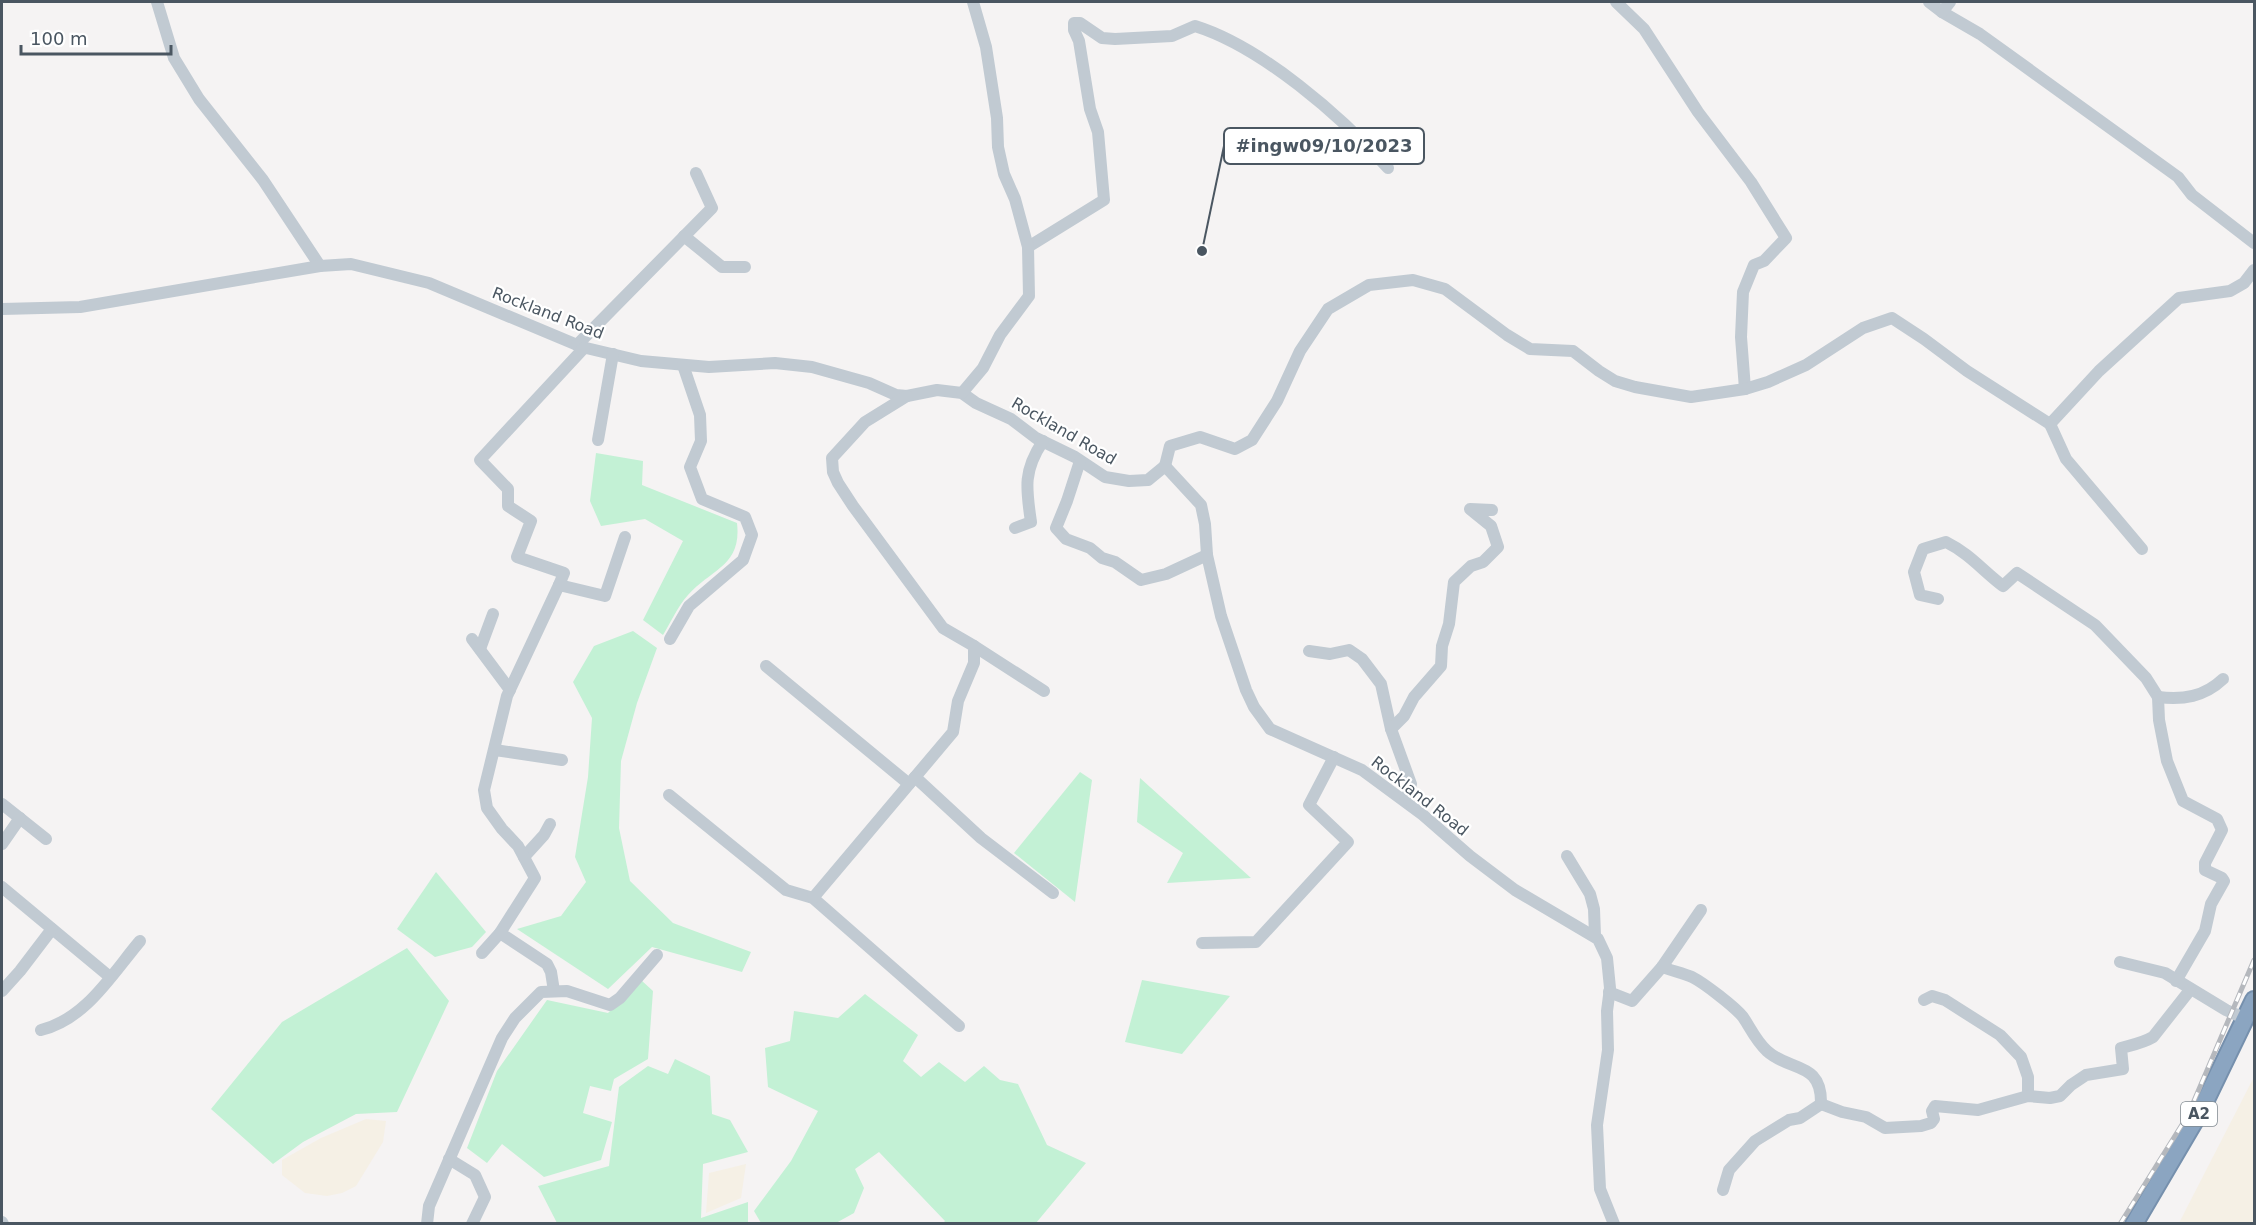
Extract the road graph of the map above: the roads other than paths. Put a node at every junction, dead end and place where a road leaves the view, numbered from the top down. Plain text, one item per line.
1 (157, 2) edge
2 (973, 2) edge
3 (1616, 2) edge
4 (1929, 2) edge
5 (1950, 2) edge
6 (1941, 12) junction
7 (1388, 168) dead end
8 (696, 173) dead end
9 (684, 236) junction
10 (2254, 243) edge
11 (1028, 247) junction
12 (320, 266) junction
13 (745, 267) dead end
14 (2254, 270) edge
15 (2, 309) edge
16 (581, 346) junction
17 (613, 354) junction
18 (683, 365) junction
19 (1744, 388) junction
20 (962, 393) junction
21 (907, 396) junction
22 (2049, 424) junction
23 (598, 440) dead end
24 (1043, 441) junction
25 (1080, 461) junction
26 (1165, 466) junction
27 (1492, 510) dead end
28 (1015, 528) dead end
29 (625, 537) dead end
30 (2142, 549) dead end
31 (1207, 555) junction
32 (559, 585) junction
33 (1938, 599) dead end
34 (493, 614) dead end
35 (472, 639) dead end
36 (670, 639) dead end
37 (974, 646) junction
38 (480, 649) junction
39 (1309, 651) dead end
40 (766, 666) dead end
41 (2223, 680) dead end
42 (510, 690) junction
43 (1044, 691) dead end
44 (2158, 697) junction
45 (1391, 729) junction
46 (495, 750) junction
47 (1334, 756) junction
48 (562, 760) dead end
49 (912, 780) junction
50 (669, 795) dead end
51 (1405, 800) junction
52 (2, 804) edge
53 (20, 818) junction
54 (549, 824) dead end
55 (46, 839) dead end
56 (2, 844) edge
57 (1567, 856) dead end
58 (524, 857) junction
59 (2, 887) edge
60 (1053, 893) dead end
61 (813, 898) junction
62 (1701, 910) dead end
63 (52, 929) junction
64 (500, 933) junction
65 (1595, 936) junction
66 (140, 941) dead end
67 (1202, 943) dead end
68 (482, 953) dead end
69 (657, 955) dead end
70 (2120, 962) dead end
71 (1662, 967) junction
72 (110, 977) junction
73 (2176, 981) junction
74 (2190, 990) junction
75 (2, 991) edge
76 (554, 991) junction
77 (1609, 992) junction
78 (1924, 1000) dead end
79 (2254, 1000) edge
80 (2246, 1019) junction
81 (42, 1030) dead end
82 (2028, 1096) junction
83 (1821, 1104) junction
84 (449, 1159) junction
85 (1723, 1190) dead end
86 (427, 1224) edge
87 (472, 1224) edge
88 (1614, 1224) edge
89 (2134, 1224) edge

1 - 12 street
2 - 11 street
3 - 19 street
4 - 6 street
5 - 6 street
6 - 10 street
7 - 11 street
8 - 9 street
9 - 13 street
9 - 16 street
11 - 20 street
12 - 15 street, Rockland Road
12 - 16 street, Rockland Road
14 - 22 street
16 - 17 street, Rockland Road
16 - 32 street
17 - 18 street, Rockland Road
17 - 23 street
18 - 21 street, Rockland Road
18 - 36 street
19 - 22 street
19 - 26 street
20 - 21 street, Rockland Road
20 - 24 street, Rockland Road
21 - 37 street
22 - 30 street
24 - 25 street, Rockland Road
24 - 28 street
25 - 26 street, Rockland Road
25 - 31 street
26 - 31 street, Rockland Road
27 - 45 street
29 - 32 street
31 - 47 street, Rockland Road
32 - 42 street
33 - 44 street
34 - 38 street
35 - 38 street
37 - 43 street
37 - 49 street
38 - 42 street
39 - 45 street
40 - 49 street
41 - 44 street
42 - 46 street
44 - 73 street
45 - 51 street
46 - 48 street
46 - 58 street
47 - 51 street, Rockland Road
47 - 67 street
49 - 60 street
49 - 61 street
50 - 61 street
51 - 65 street, Rockland Road
52 - 53 street
53 - 55 street
53 - 56 street
54 - 58 street
57 - 65 street
58 - 64 street
59 - 63 street
61 - 61 street
62 - 71 street
63 - 72 street
63 - 75 street
64 - 68 street
64 - 76 street
65 - 77 street
66 - 72 street
69 - 76 street
70 - 73 street
71 - 77 street
71 - 83 street
72 - 81 street
73 - 74 street
74 - 80 street
74 - 82 street
76 - 84 street
77 - 88 street
78 - 82 street
79 - 80 highway, A2
80 - 89 highway, A2
82 - 83 street
83 - 85 street
84 - 86 street
84 - 87 street

